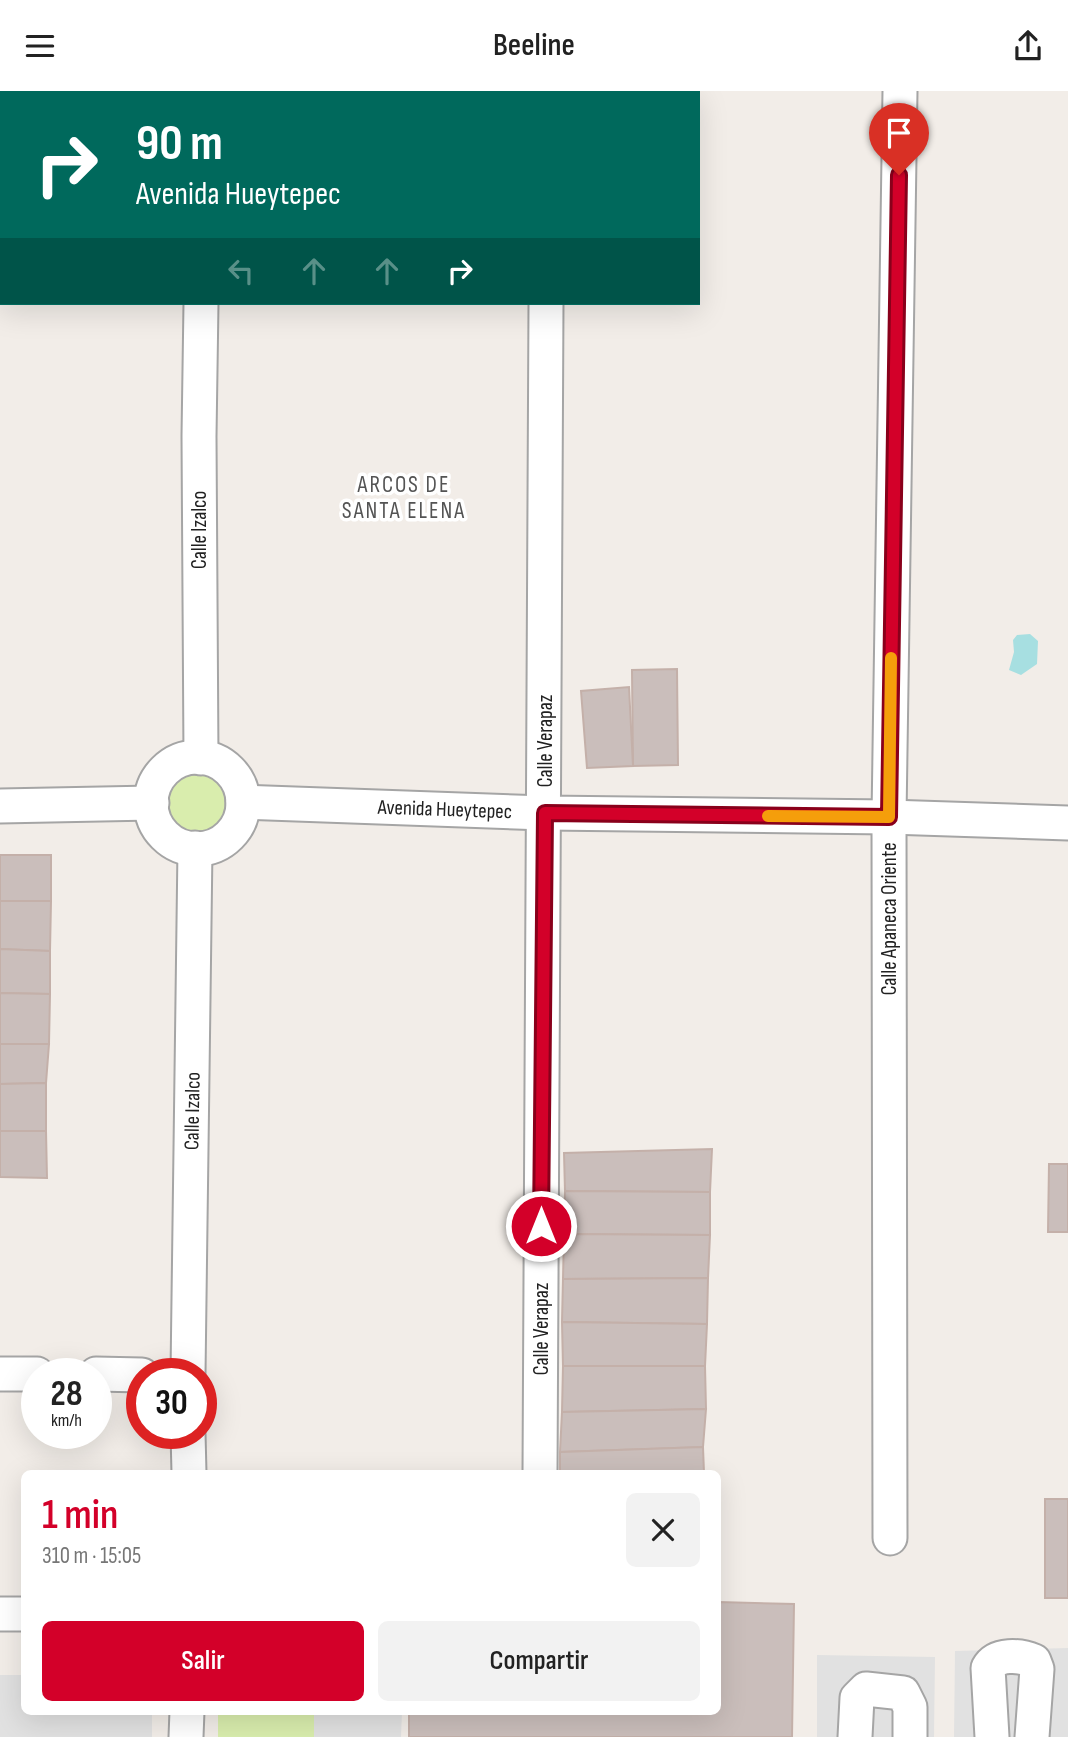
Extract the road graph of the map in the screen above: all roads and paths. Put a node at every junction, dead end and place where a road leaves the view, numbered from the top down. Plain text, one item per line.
1 (900, 91) edge
2 (201, 305) edge
3 (547, 305) edge
4 (201, 758) junction
5 (152, 803) junction
6 (243, 803) junction
7 (0, 806) edge
8 (545, 813) junction
9 (889, 817) junction
10 (1068, 823) edge
11 (195, 848) junction
12 (188, 1358) edge
13 (0, 1374) edge
14 (21, 1374) edge
15 (188, 1449) edge
16 (188, 1470) edge
17 (540, 1470) edge
18 (890, 1538) dead end
19 (0, 1614) edge
20 (21, 1614) edge
21 (187, 1715) edge
22 (186, 1737) edge
23 (855, 1737) edge
24 (910, 1737) edge
25 (992, 1737) edge
26 (1032, 1737) edge

1 - 9 street, Calle Apaneca Oriente
2 - 4 street, Calle Izalco
3 - 8 street, Calle Verapaz
4 - 5 street
4 - 6 street
5 - 7 street
5 - 11 street
6 - 8 street, Avenida Hueytepec
6 - 11 street
8 - 9 street, Avenida Hueytepec
8 - 17 street, Calle Verapaz
9 - 10 street, Avenida Hueytepec
9 - 18 street, Calle Apaneca Oriente
11 - 12 street, Calle Izalco
13 - 14 street
15 - 16 street
19 - 20 street
21 - 22 street
23 - 24 street
25 - 26 street

